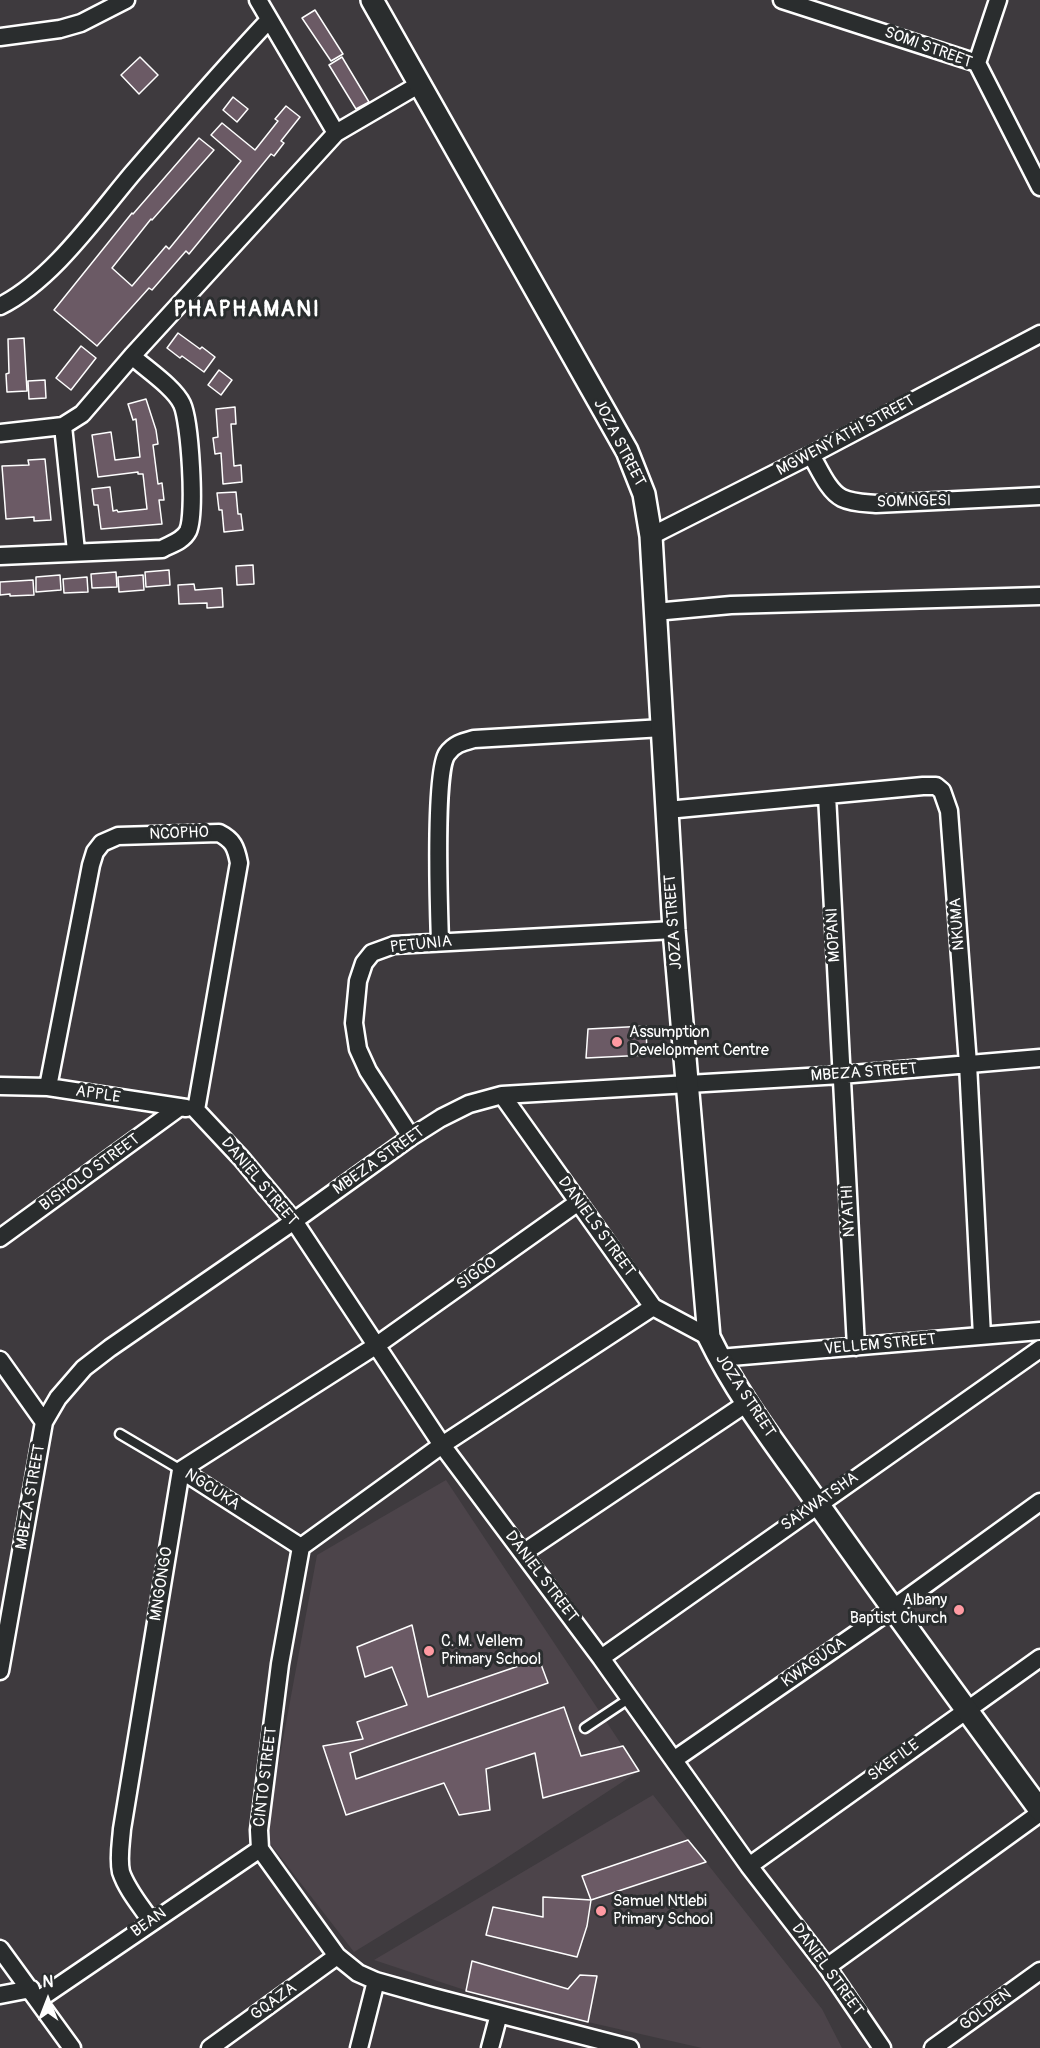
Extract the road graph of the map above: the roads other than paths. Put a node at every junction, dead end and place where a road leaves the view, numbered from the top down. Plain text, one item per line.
1 (126, 0) edge
2 (258, 0) edge
3 (372, 0) edge
4 (782, 0) edge
5 (998, 0) edge
6 (269, 20) junction
7 (0, 37) edge
8 (977, 63) junction
9 (420, 84) junction
10 (336, 133) junction
11 (1040, 187) edge
12 (0, 306) edge
13 (1040, 334) edge
14 (132, 356) junction
15 (63, 426) junction
16 (0, 433) edge
17 (811, 455) junction
18 (1040, 496) edge
19 (651, 536) junction
20 (76, 551) junction
21 (0, 556) edge
22 (1040, 596) edge
23 (655, 612) junction
24 (663, 728) junction
25 (827, 795) junction
26 (668, 810) junction
27 (674, 930) junction
28 (440, 942) junction
29 (1040, 1058) edge
30 (968, 1064) junction
31 (841, 1075) junction
32 (686, 1084) junction
33 (0, 1086) edge
34 (48, 1087) junction
35 (502, 1095) junction
36 (188, 1108) junction
37 (411, 1137) junction
38 (578, 1203) junction
39 (294, 1221) junction
40 (0, 1238) edge
41 (653, 1307) junction
42 (1039, 1333) edge
43 (982, 1336) junction
44 (709, 1337) junction
45 (377, 1344) junction
46 (856, 1347) junction
47 (1040, 1349) edge
48 (719, 1359) junction
49 (0, 1360) edge
50 (747, 1403) junction
51 (44, 1422) junction
52 (120, 1434) dead end
53 (442, 1444) junction
54 (181, 1470) junction
55 (1040, 1502) edge
56 (818, 1503) junction
57 (302, 1547) junction
58 (523, 1553) junction
59 (892, 1609) junction
60 (601, 1658) junction
61 (1040, 1658) edge
62 (0, 1671) edge
63 (630, 1698) junction
64 (966, 1709) junction
65 (585, 1728) dead end
66 (675, 1759) junction
67 (1040, 1812) edge
68 (260, 1849) junction
69 (749, 1866) junction
70 (151, 1921) junction
71 (0, 1949) edge
72 (337, 1956) junction
73 (826, 1967) junction
74 (1040, 1971) edge
75 (376, 1981) junction
76 (34, 1994) junction
77 (0, 1995) edge
78 (499, 2014) junction
79 (625, 2047) edge
80 (72, 2048) edge
81 (210, 2048) edge
82 (359, 2048) edge
83 (490, 2048) edge
84 (882, 2048) edge
85 (933, 2048) edge

1 - 7 street
2 - 6 street
3 - 9 street, JOZA STREET
4 - 8 street, SOMI STREET
5 - 8 street
6 - 10 street
6 - 12 street
8 - 11 street, SOMI STREET
9 - 10 street
9 - 19 street, JOZA STREET
10 - 14 street
13 - 17 street, MGWENYATHI STREET
14 - 15 street
14 - 20 street
15 - 16 street
15 - 20 street
17 - 18 street, SOMNGESI
17 - 19 street, MGWENYATHI STREET
19 - 23 street, JOZA STREET
20 - 21 street
22 - 23 street
23 - 24 street, JOZA STREET
24 - 26 street, JOZA STREET
24 - 28 street
25 - 26 street, NKUMA
25 - 30 street, NKUMA
25 - 31 street, MOPANI
26 - 27 street, JOZA STREET
27 - 28 street, PETUNIA
27 - 32 street, JOZA STREET
28 - 37 street, PETUNIA
29 - 30 street, MBEZA STREET
30 - 31 street, MBEZA STREET
30 - 43 street, NKUMA
31 - 32 street, MBEZA STREET
31 - 46 street, NYATHI
32 - 35 street, MBEZA STREET
32 - 44 street, JOZA STREET
33 - 34 street, APPLE
34 - 36 street, APPLE
34 - 36 street, NCOPHO
35 - 37 street, MBEZA STREET
35 - 38 street, DANIELS STREET
36 - 39 street, DANIEL STREET
36 - 40 street, BISHOLO STREET
37 - 39 street, MBEZA STREET
38 - 41 street, DANIELS STREET
38 - 45 street, SIGQO
39 - 45 street, DANIEL STREET
39 - 51 street, MBEZA STREET
41 - 44 street, DANIELS STREET
41 - 53 street
42 - 43 street, VELLEM STREET
43 - 46 street, VELLEM STREET
44 - 48 street, JOZA STREET
45 - 53 street, DANIEL STREET
45 - 54 street
46 - 48 street, VELLEM STREET
47 - 56 street, SAKWATSHA
48 - 50 street, JOZA STREET
49 - 51 street
50 - 56 street, JOZA STREET
50 - 58 street
51 - 62 street, MBEZA STREET
52 - 54 lane, NGCUKA
53 - 57 street
53 - 58 street, DANIEL STREET
54 - 57 street, NGCUKA
54 - 70 street, MNGONGO
55 - 59 street, KWAGUQA
56 - 59 street, JOZA STREET
56 - 60 street, SAKWATSHA
57 - 68 street, CINTO STREET
58 - 60 street, DANIEL STREET
59 - 64 street, JOZA STREET
59 - 66 street, KWAGUQA
60 - 63 street, DANIEL STREET
61 - 64 street, SKEFILE
63 - 65 lane
63 - 66 street, DANIEL STREET
64 - 67 street, JOZA STREET
64 - 69 street, SKEFILE
66 - 69 street, DANIEL STREET
67 - 73 street
68 - 70 street, BEAN
68 - 72 street, CINTO STREET
69 - 73 street, DANIEL STREET
70 - 76 street, BEAN
71 - 76 street
72 - 75 street, CINTO STREET
72 - 81 street, GQAZA
73 - 84 street, DANIEL STREET
74 - 85 street, GOLDEN
75 - 78 street, CINTO STREET
75 - 82 street
76 - 77 street
76 - 80 street
78 - 79 street, CINTO STREET
78 - 83 street

